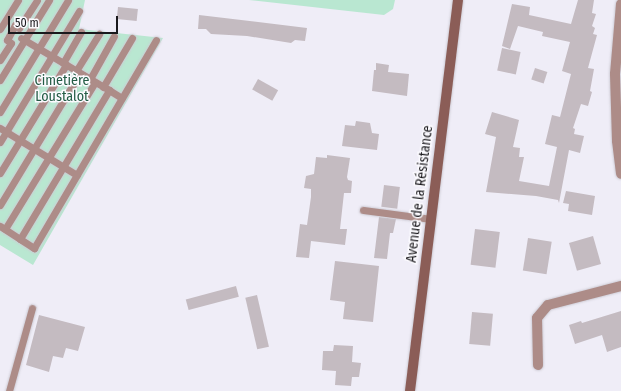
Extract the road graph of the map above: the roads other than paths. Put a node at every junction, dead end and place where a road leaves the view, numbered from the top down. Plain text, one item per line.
1 (18, 0) edge
2 (37, 0) edge
3 (48, 0) edge
4 (68, 0) edge
5 (458, 0) edge
6 (621, 4) edge
7 (79, 11) dead end
8 (1, 27) edge
9 (82, 32) dead end
10 (99, 34) dead end
11 (18, 36) junction
12 (114, 36) dead end
13 (132, 38) dead end
14 (156, 40) dead end
15 (38, 48) junction
16 (52, 56) junction
17 (0, 60) edge
18 (65, 64) junction
19 (78, 72) junction
20 (0, 80) edge
21 (92, 80) junction
22 (106, 88) junction
23 (122, 98) junction
24 (0, 112) edge
25 (3, 130) edge
26 (20, 141) junction
27 (619, 141) edge
28 (0, 142) edge
29 (34, 149) junction
30 (48, 158) junction
31 (63, 167) junction
32 (0, 174) edge
33 (621, 174) edge
34 (77, 175) junction
35 (0, 205) edge
36 (363, 210) dead end
37 (431, 219) junction
38 (2, 228) edge
39 (20, 239) junction
40 (621, 286) edge
41 (32, 308) dead end
42 (538, 365) dead end
43 (9, 391) edge
44 (410, 391) edge

1 - 8 lane
2 - 11 lane
3 - 11 lane
4 - 15 lane
5 - 37 main road, Avenue de la Résistance
6 - 27 street
7 - 16 lane
8 - 11 lane
9 - 18 lane
10 - 19 lane
11 - 15 lane
11 - 17 lane
11 - 20 lane
12 - 21 lane
13 - 22 lane
14 - 23 lane
15 - 16 lane
15 - 24 lane
16 - 18 lane
16 - 25 lane
18 - 19 lane
18 - 26 lane
19 - 21 lane
19 - 29 lane
21 - 22 lane
21 - 30 lane
22 - 23 lane
22 - 31 lane
23 - 34 lane
25 - 26 lane
25 - 28 lane
26 - 29 lane
26 - 32 lane
27 - 33 street
29 - 30 lane
29 - 35 lane
30 - 31 lane
30 - 38 lane
31 - 34 lane
31 - 39 lane
34 - 39 lane
36 - 37 lane
37 - 44 main road, Avenue de la Résistance
38 - 39 lane
40 - 42 street
41 - 43 lane

